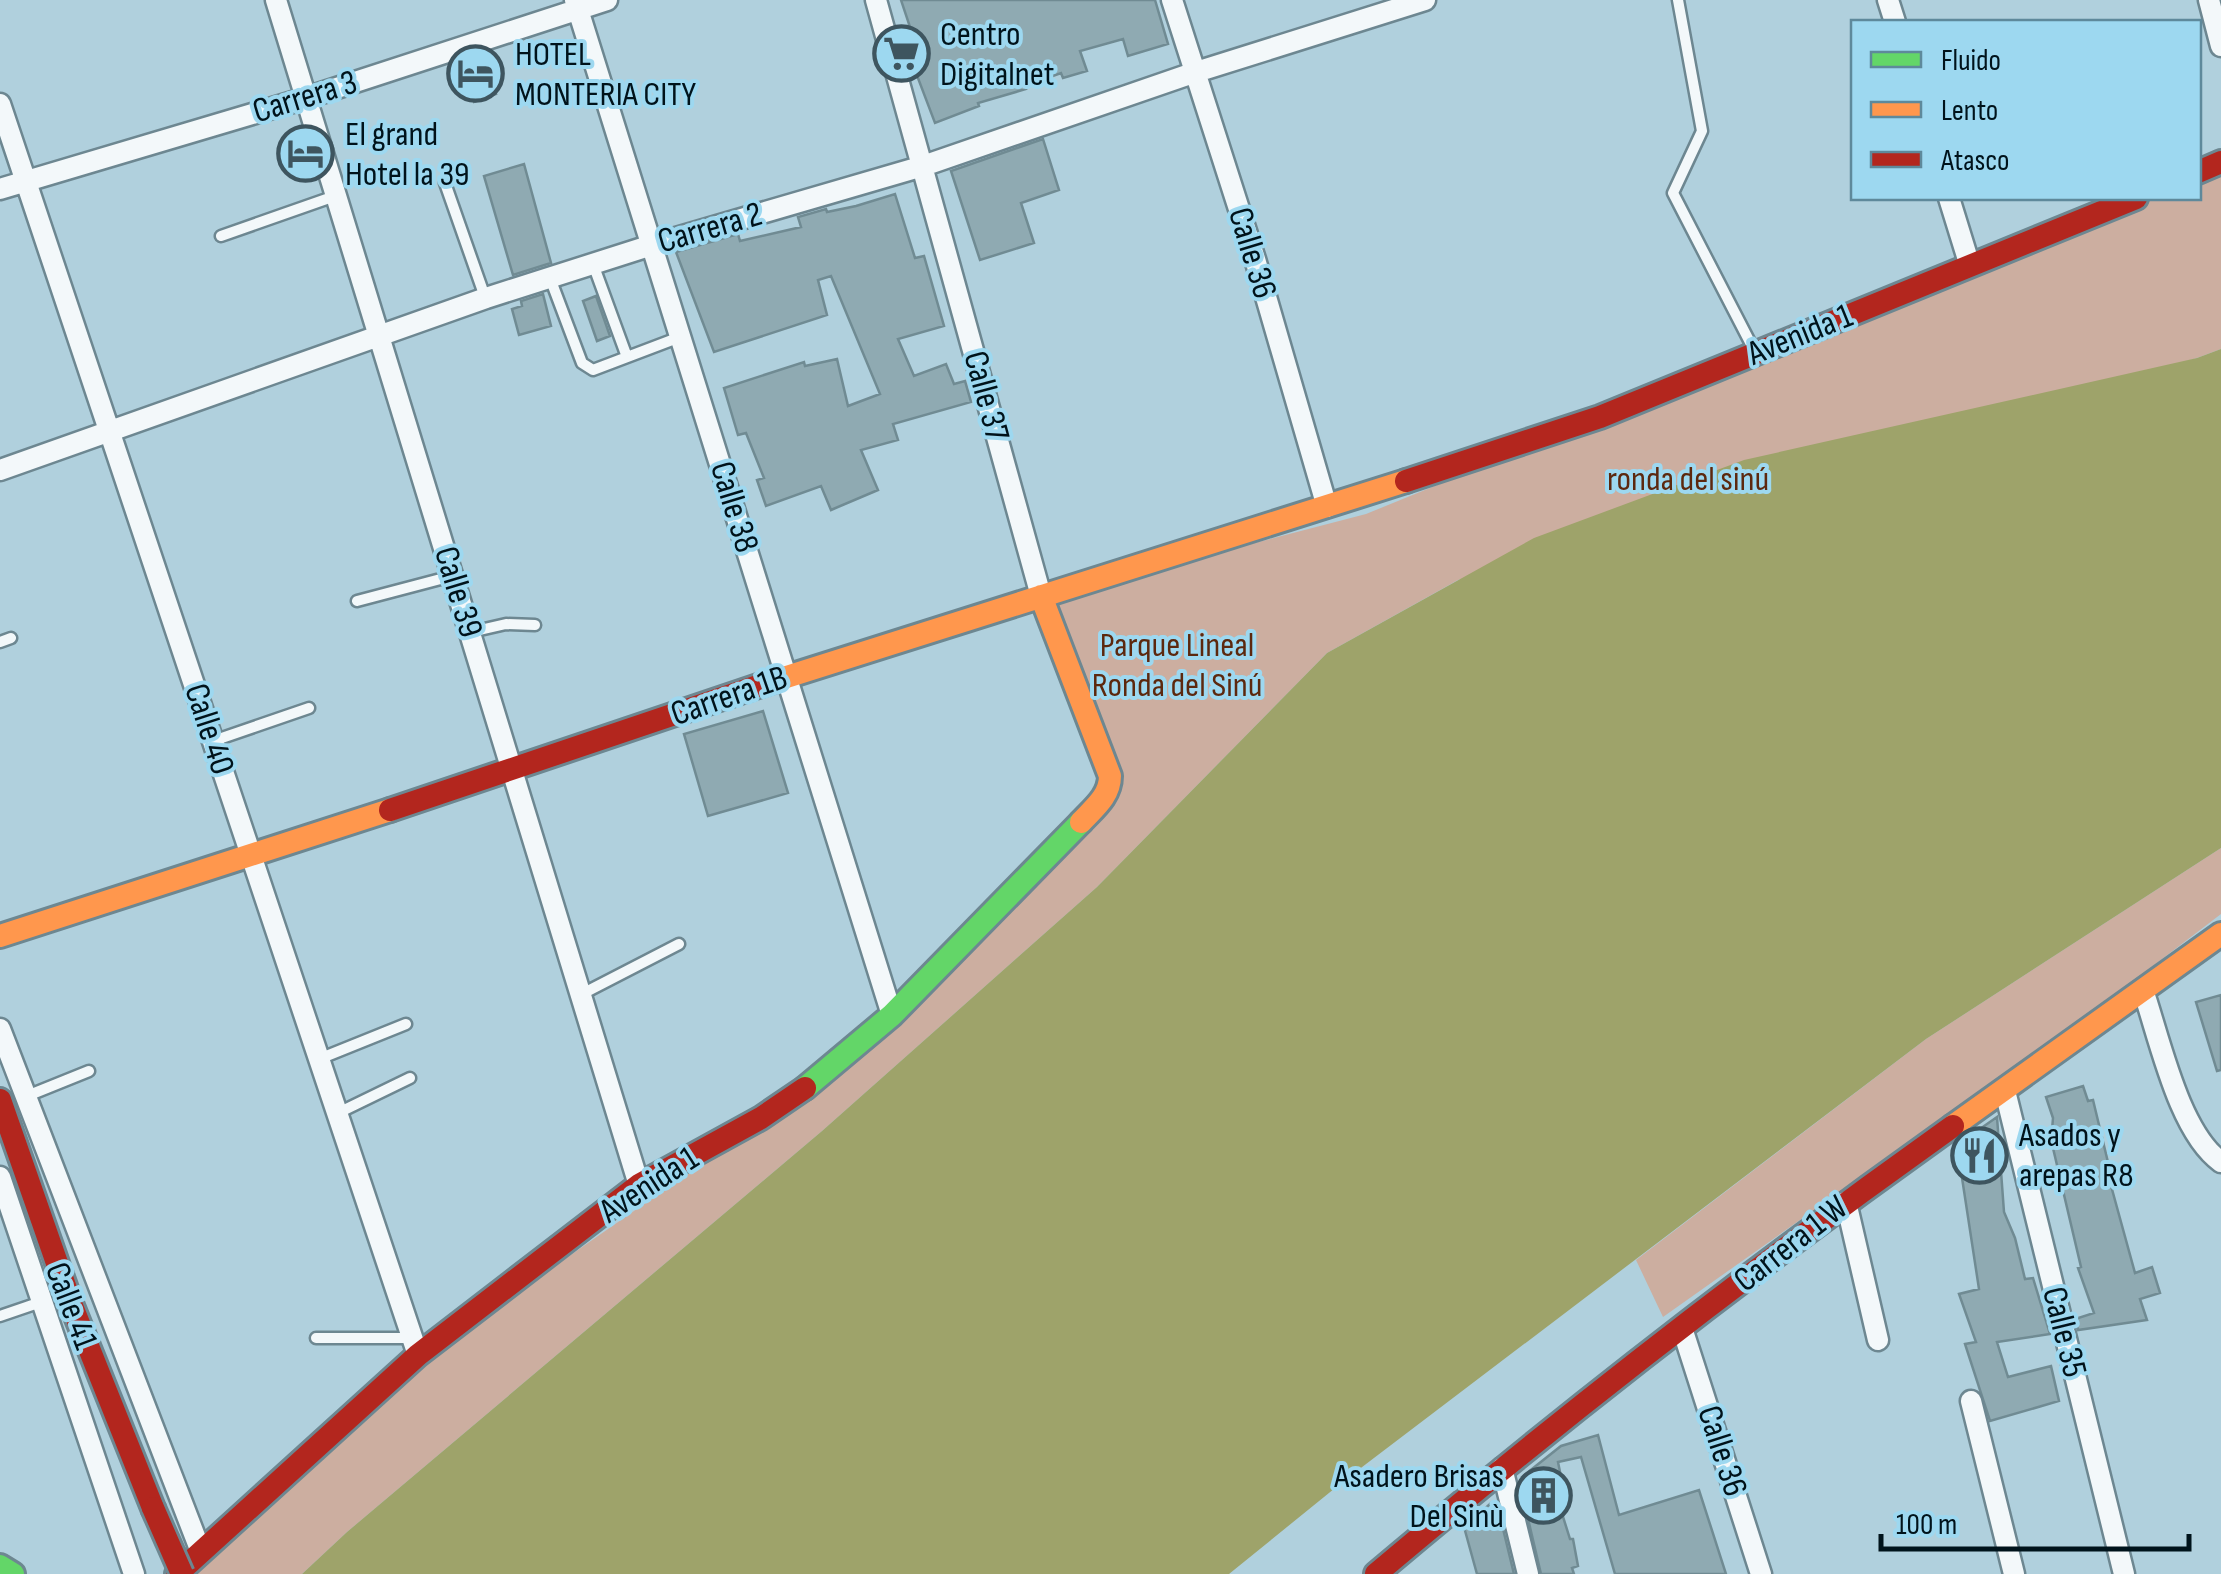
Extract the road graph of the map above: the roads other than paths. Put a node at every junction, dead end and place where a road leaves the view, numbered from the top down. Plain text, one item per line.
1 (276, 0) edge
2 (607, 0) edge
3 (876, 0) edge
4 (1172, 0) edge
5 (1425, 0) edge
6 (1678, 0) edge
7 (2208, 0) edge
8 (577, 5) edge
9 (2221, 46) edge
10 (1193, 73) junction
11 (306, 98) junction
12 (0, 104) edge
13 (923, 166) junction
14 (25, 180) junction
15 (445, 183) dead end
16 (0, 189) edge
17 (336, 196) junction
18 (1950, 200) edge
19 (2131, 200) edge
20 (220, 236) dead end
21 (652, 245) junction
22 (593, 264) junction
23 (1970, 266) junction
24 (550, 278) junction
25 (486, 298) junction
26 (380, 336) junction
27 (680, 337) junction
28 (1756, 354) junction
29 (628, 357) junction
30 (110, 432) junction
31 (1460, 462) joint
32 (0, 470) edge
33 (1328, 508) junction
34 (453, 576) junction
35 (1041, 596) junction
36 (357, 601) dead end
37 (535, 625) dead end
38 (470, 632) junction
39 (786, 676) junction
40 (309, 708) dead end
41 (213, 741) junction
42 (513, 770) junction
43 (1110, 787) joint
44 (252, 857) junction
45 (2221, 934) edge
46 (0, 936) edge
47 (679, 944) dead end
48 (2143, 990) junction
49 (582, 994) junction
50 (892, 1014) junction
51 (406, 1024) dead end
52 (0, 1029) edge
53 (319, 1059) junction
54 (89, 1071) dead end
55 (410, 1078) dead end
56 (2005, 1090) junction
57 (27, 1096) junction
58 (0, 1100) edge
59 (337, 1114) junction
60 (2221, 1162) edge
61 (0, 1177) edge
62 (639, 1185) junction
63 (1846, 1202) junction
64 (42, 1302) junction
65 (0, 1316) edge
66 (1682, 1328) junction
67 (316, 1338) dead end
68 (1878, 1340) dead end
69 (415, 1346) junction
70 (1971, 1401) dead end
71 (1502, 1468) junction
72 (177, 1493) junction
73 (110, 1508) junction
74 (201, 1552) junction
75 (0, 1566) edge
76 (13, 1574) edge
77 (134, 1574) edge
78 (180, 1574) edge
79 (1376, 1574) edge
80 (1528, 1574) edge
81 (1761, 1574) edge
82 (2014, 1574) edge
83 (2124, 1574) edge

1 - 11 street, Calle 39
2 - 8 street, Carrera 3
3 - 13 street, Calle 37
4 - 10 street, Calle 36
5 - 10 street, Carrera 2
6 - 28 lane
7 - 9 street
8 - 11 street, Carrera 3
8 - 21 street, Calle 38
10 - 13 street, Carrera 2
10 - 33 street, Calle 36
11 - 14 street, Carrera 3
11 - 17 street, Calle 39
12 - 14 street, Calle 40
13 - 21 street, Carrera 2
13 - 35 street, Calle 37
14 - 16 street, Carrera 3
14 - 30 street, Calle 40
15 - 25 lane
17 - 20 lane
17 - 26 street, Calle 39
18 - 23 street
19 - 23 street, Avenida 1
21 - 22 street, Carrera 2
21 - 27 street, Calle 38
22 - 24 street, Carrera 2
22 - 29 lane
23 - 28 street, Avenida 1
24 - 25 street, Carrera 2
24 - 29 lane
25 - 26 street, Carrera 2
26 - 30 street, Carrera 2
26 - 34 street, Calle 39
27 - 29 lane
27 - 39 street, Calle 38
28 - 31 street, Avenida 1
30 - 32 street, Carrera 2
30 - 41 street, Calle 40
31 - 33 street, Carrera 1B
33 - 35 street, Carrera 1B
34 - 36 lane
34 - 38 street, Calle 39
35 - 39 street, Carrera 1B
35 - 43 street, Calle 37
37 - 38 lane
38 - 42 street, Calle 39
39 - 42 street, Carrera 1B
39 - 50 street, Calle 38
40 - 41 lane
41 - 44 street, Calle 40
42 - 44 street, Carrera 1B
42 - 49 street, Calle 39
43 - 50 street, Avenida 1
44 - 46 street, Carrera 1B
44 - 53 street, Calle 40
45 - 48 street, Carrera 1 W
47 - 49 lane
48 - 56 street, Carrera 1 W
48 - 60 street
49 - 62 street, Calle 39
50 - 62 street, Avenida 1
51 - 53 lane
52 - 57 street
53 - 59 street, Calle 40
54 - 57 lane
55 - 59 lane
56 - 63 street, Carrera 1 W
56 - 83 street, Calle 35
57 - 72 street
58 - 78 street, Calle 41, bridge
59 - 69 street, Calle 40
61 - 64 street
62 - 69 street, Avenida 1
63 - 66 street, Carrera 1 W
63 - 68 street
64 - 65 lane
64 - 73 street
66 - 71 street, Carrera 1 W
66 - 81 street, Calle 36
67 - 69 lane
69 - 74 street, Avenida 1
70 - 82 street
71 - 79 street, Carrera 1 W
71 - 80 street
72 - 73 street
72 - 74 street
73 - 77 street
74 - 78 street, Avenida 1
75 - 76 street

